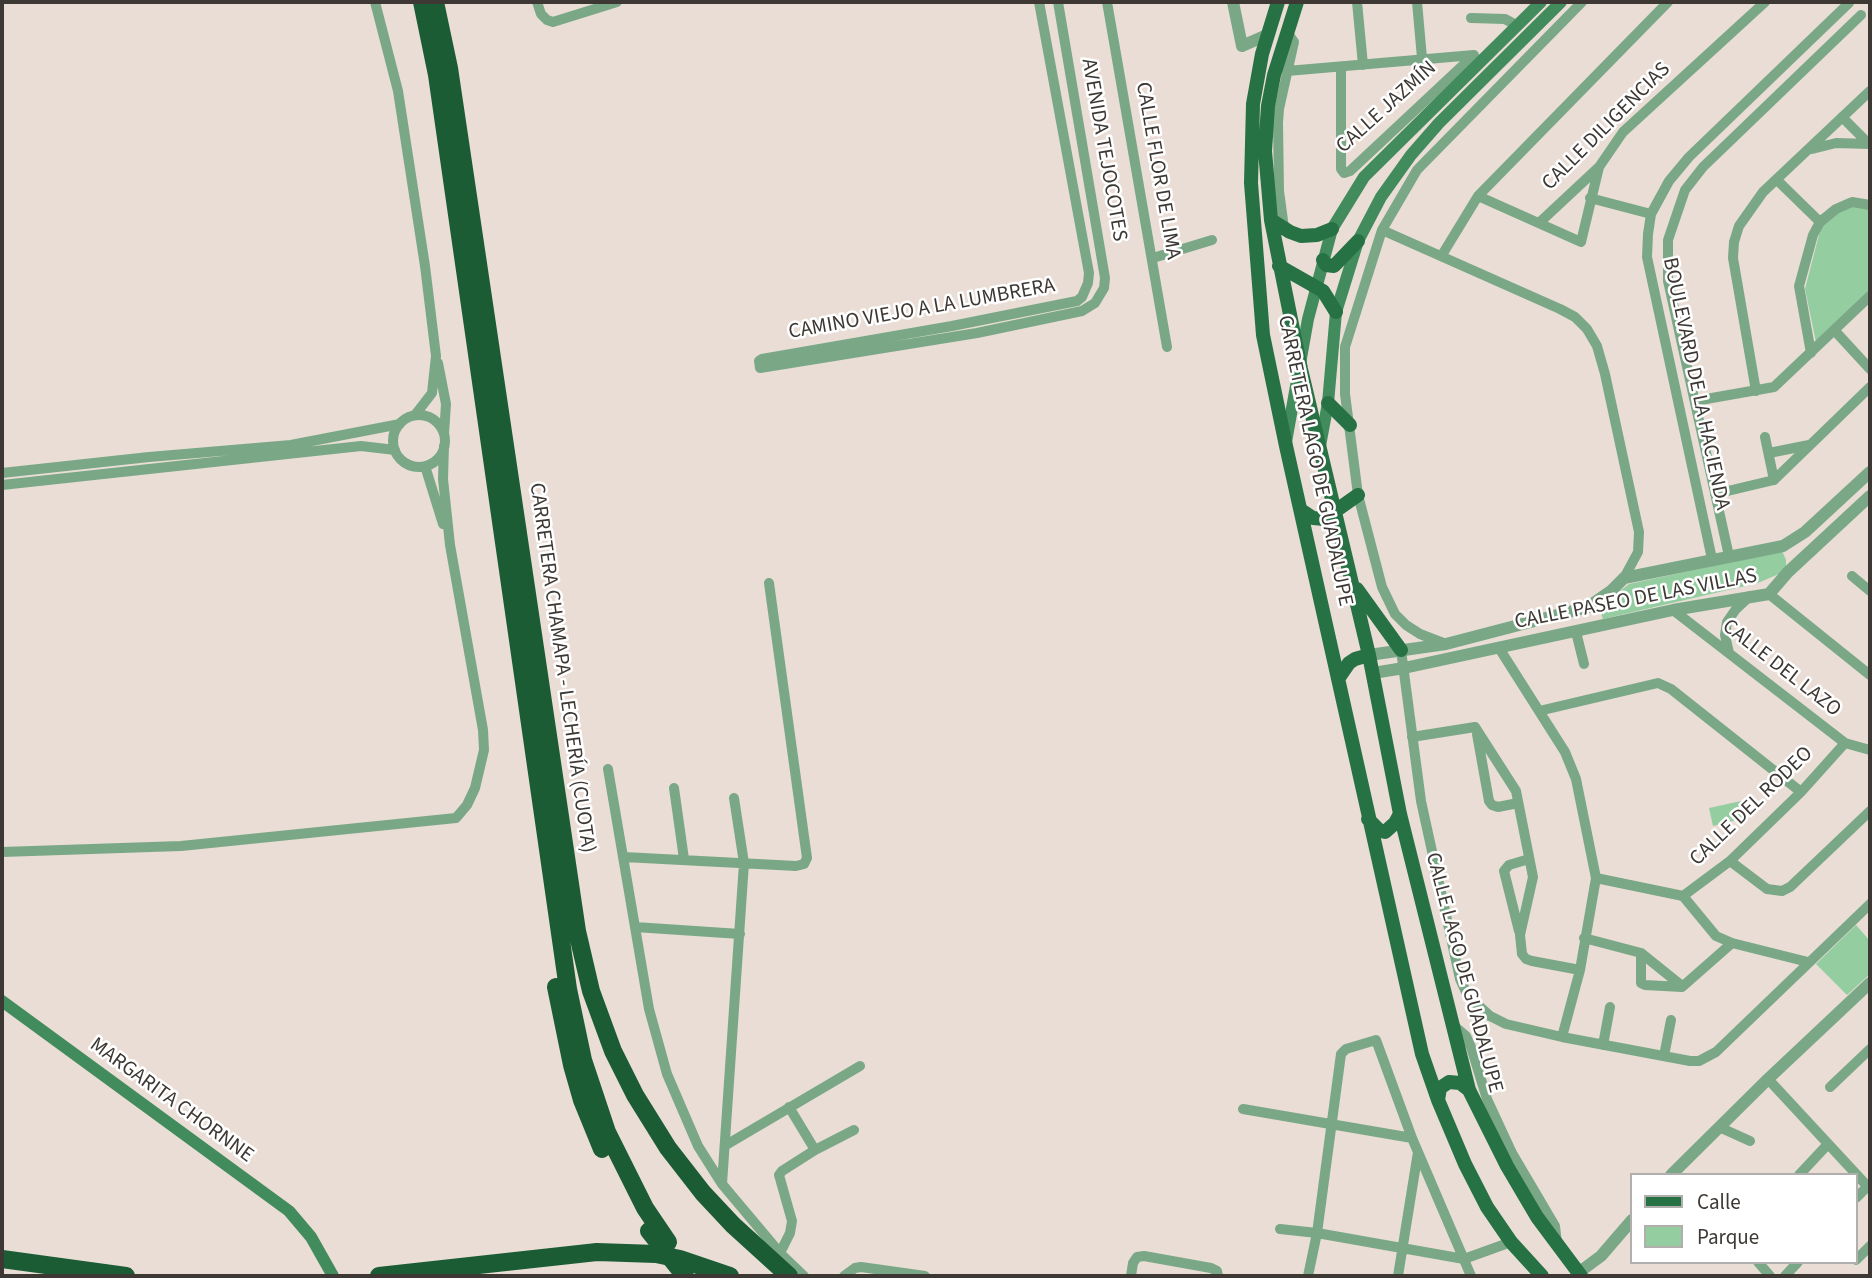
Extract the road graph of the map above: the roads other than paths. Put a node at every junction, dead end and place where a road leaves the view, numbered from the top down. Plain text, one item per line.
1 (375, 2) edge
2 (422, 2) edge
3 (435, 2) edge
4 (537, 2) edge
5 (617, 2) edge
6 (1039, 2) edge
7 (1058, 2) edge
8 (1107, 2) edge
9 (1233, 2) edge
10 (1278, 2) edge
11 (1297, 2) edge
12 (1357, 2) edge
13 (1417, 2) edge
14 (1541, 2) edge
15 (1561, 2) edge
16 (1582, 2) edge
17 (1668, 2) edge
18 (1765, 2) edge
19 (1849, 2) edge
20 (1866, 15) edge
21 (1471, 18) dead end
22 (1516, 25) junction
23 (1267, 35) junction
24 (1286, 35) junction
25 (1242, 46) junction
26 (1262, 54) junction
27 (1422, 58) junction
28 (1476, 59) junction
29 (1363, 65) junction
30 (1342, 67) junction
31 (1287, 71) junction
32 (1870, 91) edge
33 (1842, 117) junction
34 (1869, 144) edge
35 (1810, 149) junction
36 (1599, 167) junction
37 (1777, 180) junction
38 (1669, 181) junction
39 (1685, 190) junction
40 (1478, 195) junction
41 (1590, 198) junction
42 (1870, 205) edge
43 (1651, 215) junction
44 (1271, 220) junction
45 (1820, 222) junction
46 (1539, 223) junction
47 (1284, 228) junction
48 (1332, 229) junction
49 (1382, 230) junction
50 (1212, 240) dead end
51 (1358, 241) junction
52 (1442, 255) junction
53 (1647, 257) junction
54 (1667, 257) junction
55 (1153, 258) junction
56 (1322, 260) junction
57 (1279, 266) junction
58 (1316, 286) junction
59 (1086, 291) joint
60 (1870, 296) edge
61 (1095, 303) joint
62 (1336, 313) junction
63 (1835, 331) junction
64 (1167, 347) dead end
65 (1811, 353) junction
66 (436, 356) junction
67 (1301, 369) junction
68 (1870, 369) edge
69 (1870, 387) edge
70 (1756, 391) junction
71 (1698, 401) junction
72 (1328, 402) junction
73 (415, 415) junction
74 (400, 424) junction
75 (1350, 425) junction
76 (1765, 437) dead end
77 (444, 442) junction
78 (1810, 445) junction
79 (1286, 446) junction
80 (1320, 446) junction
81 (395, 450) junction
82 (1769, 453) junction
83 (425, 466) junction
84 (1870, 472) edge
85 (2, 473) edge
86 (1774, 480) junction
87 (2, 485) edge
88 (1715, 494) junction
89 (1358, 495) junction
90 (1870, 496) edge
91 (1301, 510) junction
92 (1335, 512) junction
93 (450, 545) junction
94 (1783, 546) junction
95 (1729, 556) junction
96 (1712, 559) junction
97 (1788, 572) junction
98 (1852, 576) dead end
99 (1624, 578) junction
100 (769, 583) dead end
101 (1353, 584) junction
102 (1868, 585) edge
103 (1769, 594) junction
104 (1750, 596) junction
105 (1588, 607) junction
106 (1673, 610) junction
107 (1595, 628) junction
108 (1576, 632) junction
109 (1446, 644) junction
110 (1499, 648) junction
111 (1401, 650) junction
112 (1729, 653) junction
113 (1369, 655) junction
114 (1450, 658) junction
115 (1584, 664) dead end
116 (1404, 668) junction
117 (1373, 673) junction
118 (1870, 675) edge
119 (1339, 678) junction
120 (1539, 711) junction
121 (1475, 727) junction
122 (1412, 737) junction
123 (1845, 743) junction
124 (1870, 750) edge
125 (608, 769) dead end
126 (538, 786) junction
127 (674, 788) dead end
128 (1801, 792) junction
129 (734, 798) dead end
130 (1518, 803) junction
131 (1870, 811) edge
132 (1399, 814) junction
133 (1367, 817) junction
134 (2, 852) edge
135 (624, 856) junction
136 (684, 859) junction
137 (1529, 859) junction
138 (1730, 861) junction
139 (744, 863) junction
140 (1596, 878) junction
141 (1683, 897) junction
142 (1870, 904) edge
143 (635, 927) junction
144 (740, 934) junction
145 (1520, 934) junction
146 (1584, 938) junction
147 (1732, 943) junction
148 (1641, 953) junction
149 (1808, 962) junction
150 (1580, 970) junction
151 (1682, 987) junction
152 (1868, 991) edge
153 (2, 1001) edge
154 (1610, 1007) dead end
155 (1671, 1020) dead end
156 (1452, 1024) junction
157 (1562, 1037) junction
158 (1603, 1045) junction
159 (1870, 1049) edge
160 (1664, 1056) junction
161 (860, 1066) dead end
162 (1768, 1079) junction
163 (1830, 1087) dead end
164 (1469, 1090) junction
165 (1438, 1100) junction
166 (789, 1107) junction
167 (1243, 1109) dead end
168 (1332, 1124) junction
169 (1719, 1127) junction
170 (854, 1130) dead end
171 (1412, 1138) junction
172 (1751, 1141) dead end
173 (726, 1144) junction
174 (1828, 1144) junction
175 (815, 1150) junction
176 (1418, 1150) junction
177 (1676, 1173) edge
178 (1801, 1173) edge
179 (1855, 1173) edge
180 (722, 1184) junction
181 (1630, 1222) edge
182 (1280, 1229) dead end
183 (1317, 1233) junction
184 (1511, 1242) junction
185 (1557, 1244) junction
186 (1402, 1247) junction
187 (780, 1253) junction
188 (2, 1259) edge
189 (1464, 1259) junction
190 (1217, 1274) edge
191 (1576, 1275) edge
192 (126, 1276) edge
193 (333, 1276) edge
194 (379, 1276) edge
195 (685, 1276) edge
196 (696, 1276) edge
197 (730, 1276) edge
198 (789, 1276) edge
199 (804, 1276) edge
200 (844, 1276) edge
201 (925, 1276) edge
202 (1130, 1276) edge
203 (1308, 1276) edge
204 (1398, 1276) edge
205 (1471, 1276) edge
206 (1542, 1276) edge

1 - 66 street
2 - 126 highway, CARRETERA CHAMAPA - LECHERÍA (CUOTA)
3 - 198 highway, CARRETERA CHAMAPA - LECHERÍA (CUOTA)
4 - 5 street
6 - 59 street, AVENIDA TEJOCOTES
7 - 61 street, AVENIDA TEJOCOTES
8 - 55 street, CALLE FLOR DE LIMA
9 - 25 street
10 - 23 main road, CARRETERA LAGO DE GUADALUPE
11 - 24 main road, CARRETERA LAGO DE GUADALUPE
12 - 29 street
13 - 27 street
14 - 22 main road
15 - 51 main road
16 - 49 street
17 - 40 street
18 - 36 street, CALLE DILIGENCIAS
19 - 20 street
19 - 38 street, BOULEVARD DE LA HACIENDA
20 - 39 street, BOULEVARD DE LA HACIENDA
21 - 22 street
22 - 28 main road
23 - 25 street
23 - 26 main road, CARRETERA LAGO DE GUADALUPE
24 - 31 street
24 - 44 main road, CARRETERA LAGO DE GUADALUPE
25 - 26 street
26 - 79 main road, CARRETERA LAGO DE GUADALUPE
27 - 28 street
27 - 29 street
28 - 30 street, CALLE JAZMÍN
28 - 48 main road
29 - 30 street
30 - 31 street
31 - 47 street
32 - 33 street
33 - 34 street
33 - 35 street
34 - 35 street
35 - 37 street
36 - 41 street
36 - 46 street, CALLE DILIGENCIAS
37 - 45 street
37 - 70 street
38 - 39 street
38 - 43 street, BOULEVARD DE LA HACIENDA
39 - 54 street, BOULEVARD DE LA HACIENDA
40 - 46 street
40 - 52 street
41 - 43 street
41 - 46 street
42 - 45 street
43 - 53 street, BOULEVARD DE LA HACIENDA
44 - 47 main road
44 - 57 main road, CARRETERA LAGO DE GUADALUPE
45 - 65 street
47 - 48 main road
48 - 56 main road
49 - 52 street
49 - 75 street
50 - 55 street
51 - 56 main road
51 - 62 main road
52 - 99 street
53 - 54 street
53 - 96 street, BOULEVARD DE LA HACIENDA
54 - 71 street, BOULEVARD DE LA HACIENDA
55 - 64 street, CALLE FLOR DE LIMA
56 - 58 main road
57 - 58 main road
57 - 67 main road, CARRETERA LAGO DE GUADALUPE
58 - 62 main road
58 - 67 main road
59 - 61 street, CAMINO VIEJO A LA LUMBRERA
60 - 63 street
62 - 72 main road
63 - 65 street
63 - 68 street
65 - 70 street
66 - 73 street
66 - 77 street
67 - 79 main road
67 - 80 main road, CARRETERA LAGO DE GUADALUPE
69 - 78 street
70 - 71 street
71 - 88 street, BOULEVARD DE LA HACIENDA
72 - 75 main road
72 - 80 main road
73 - 74 street
73 - 77 street
74 - 81 street
74 - 85 street
75 - 89 street
76 - 82 street
77 - 83 street
77 - 93 street
78 - 82 street
78 - 86 street
79 - 91 main road, CARRETERA LAGO DE GUADALUPE
80 - 92 main road, CARRETERA LAGO DE GUADALUPE
81 - 83 street
81 - 87 street
82 - 86 street
83 - 93 street
84 - 94 street, CALLE PASEO DE LAS VILLAS
86 - 88 street
88 - 95 street, BOULEVARD DE LA HACIENDA
89 - 92 main road
89 - 109 street
90 - 97 street, CALLE PASEO DE LAS VILLAS
91 - 92 main road
91 - 119 main road, CARRETERA LAGO DE GUADALUPE
92 - 101 main road, CARRETERA LAGO DE GUADALUPE
93 - 134 street
94 - 95 street, CALLE PASEO DE LAS VILLAS
94 - 97 street
95 - 96 street, CALLE PASEO DE LAS VILLAS
96 - 99 street, CALLE PASEO DE LAS VILLAS
97 - 103 street, CALLE PASEO DE LAS VILLAS
98 - 102 street
99 - 105 street, CALLE PASEO DE LAS VILLAS
100 - 139 street
101 - 111 main road
101 - 113 main road, CARRETERA LAGO DE GUADALUPE
103 - 104 street, CALLE PASEO DE LAS VILLAS
103 - 118 street
104 - 106 street, CALLE PASEO DE LAS VILLAS
104 - 112 street
105 - 107 street
105 - 109 street, CALLE PASEO DE LAS VILLAS
106 - 107 street, CALLE PASEO DE LAS VILLAS
106 - 112 street, CALLE DEL LAZO
107 - 108 street, CALLE PASEO DE LAS VILLAS
108 - 110 street, CALLE PASEO DE LAS VILLAS
108 - 115 street
109 - 111 street, CALLE PASEO DE LAS VILLAS
109 - 114 street
110 - 114 street, CALLE PASEO DE LAS VILLAS
110 - 120 street
111 - 113 street, CALLE PASEO DE LAS VILLAS
111 - 116 street
112 - 123 street, CALLE DEL LAZO
113 - 117 main road, CALLE LAGO DE GUADALUPE
113 - 119 main road
114 - 116 street, CALLE PASEO DE LAS VILLAS
116 - 117 street, CALLE PASEO DE LAS VILLAS
116 - 122 street
117 - 132 main road, CALLE LAGO DE GUADALUPE
119 - 133 main road
120 - 128 street
120 - 140 street
121 - 122 street
121 - 130 street
121 - 130 street
122 - 157 street
123 - 124 street, CALLE DEL LAZO
123 - 128 street, CALLE DEL RODEO
125 - 135 street
126 - 195 highway, bridge
126 - 196 highway, CARRETERA CHAMAPA - LECHERÍA (CUOTA)
127 - 136 street
128 - 138 street, CALLE DEL RODEO
129 - 139 street
130 - 137 street
131 - 138 street
132 - 133 main road
132 - 156 main road, CALLE LAGO DE GUADALUPE
133 - 165 main road
135 - 136 street
135 - 143 street
136 - 139 street
137 - 145 street
137 - 145 street
138 - 141 street, CALLE DEL RODEO
139 - 144 street
140 - 141 street
140 - 146 street
141 - 147 street
142 - 149 street
143 - 144 street
143 - 180 street
144 - 173 street
145 - 150 street
146 - 148 street
146 - 150 street
147 - 149 street
147 - 151 street
148 - 151 street
148 - 151 street
149 - 160 street
150 - 157 street
152 - 162 street
153 - 193 main road, MARGARITA CHORNNE
154 - 158 street
155 - 160 street
156 - 164 main road, CALLE LAGO DE GUADALUPE
156 - 185 street
157 - 158 street
158 - 160 street
159 - 163 street
161 - 166 street
162 - 169 street
162 - 174 street
164 - 165 main road
164 - 185 main road, CALLE LAGO DE GUADALUPE
165 - 184 main road
166 - 173 street
166 - 175 street
167 - 168 street
168 - 171 street
168 - 171 street
168 - 183 street
169 - 172 street
169 - 177 street
170 - 175 street
171 - 176 street
173 - 180 street
174 - 178 street
174 - 179 street
175 - 187 street
176 - 186 street
176 - 189 street
180 - 187 street
181 - 191 street
182 - 183 street
183 - 186 street
183 - 203 street
184 - 189 street
184 - 206 main road
185 - 191 main road, CALLE LAGO DE GUADALUPE
186 - 189 street
186 - 204 street
187 - 199 street
188 - 192 highway
189 - 205 street
190 - 202 street
194 - 197 highway
200 - 201 street

